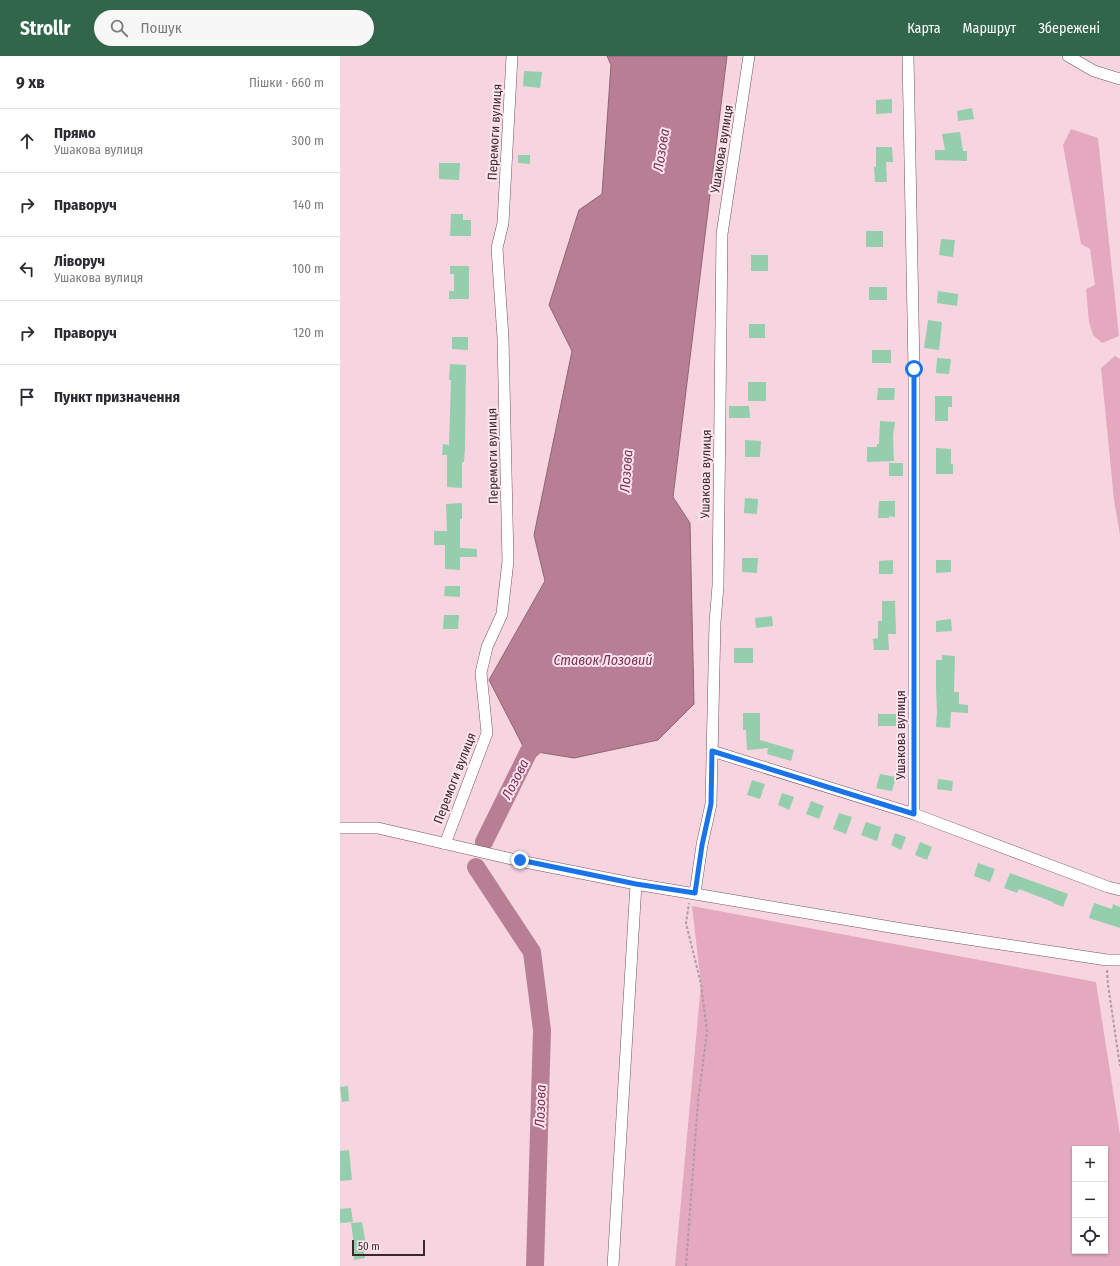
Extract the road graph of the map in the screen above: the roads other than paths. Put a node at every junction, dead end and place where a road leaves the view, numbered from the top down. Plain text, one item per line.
1 (512, 56) edge
2 (749, 56) edge
3 (908, 56) edge
4 (1068, 56) edge
5 (1120, 79) edge
6 (712, 751) junction
7 (914, 814) junction
8 (340, 828) edge
9 (445, 844) junction
10 (636, 884) junction
11 (1120, 890) edge
12 (693, 893) junction
13 (1120, 960) edge
14 (613, 1266) edge

1 - 9 street, Перемоги вулиця
2 - 6 street, Ушакова вулиця
3 - 7 street, Ушакова вулиця
4 - 5 street
6 - 7 street
6 - 12 street, Ушакова вулиця
7 - 11 street
8 - 9 street
9 - 10 street
10 - 12 street
10 - 14 street
12 - 13 street

